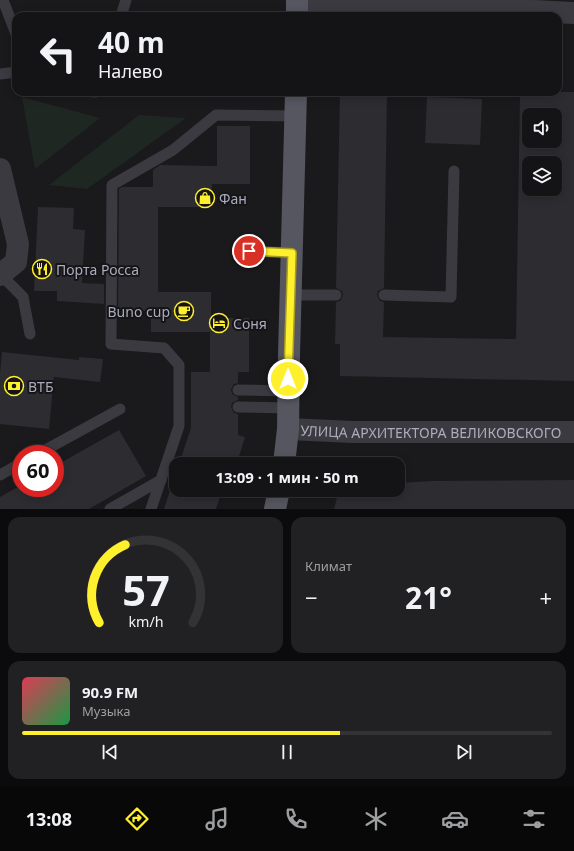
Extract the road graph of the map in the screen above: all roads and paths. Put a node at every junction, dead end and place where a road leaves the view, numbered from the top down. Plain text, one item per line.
1 (4, 0) edge
2 (126, 0) edge
3 (297, 6) edge
4 (122, 12) edge
5 (574, 12) edge
6 (12, 23) edge
7 (12, 72) edge
8 (0, 74) edge
9 (296, 96) edge
10 (296, 116) junction
11 (0, 169) edge
12 (454, 171) dead end
13 (249, 251) dead end
14 (292, 253) junction
15 (1, 275) edge
16 (290, 295) junction
17 (384, 295) dead end
18 (336, 296) dead end
19 (30, 334) dead end
20 (238, 390) dead end
21 (238, 407) dead end
22 (288, 409) junction
23 (120, 410) dead end
24 (574, 432) edge
25 (55, 445) edge
26 (285, 457) edge
27 (12, 468) edge
28 (0, 475) edge
29 (161, 480) junction
30 (278, 497) edge
31 (110, 509) edge
32 (151, 509) edge
33 (275, 509) edge

1 - 6 lane
2 - 4 lane
3 - 5 street
7 - 8 lane
9 - 10 main road
10 - 14 main road
10 - 29 lane
11 - 15 street
12 - 17 lane
13 - 14 lane
14 - 16 main road
15 - 19 lane
16 - 18 lane
16 - 22 main road
20 - 22 lane
21 - 22 lane
22 - 24 street, УЛИЦА АРХИТЕКТОРА ВЕЛИКОВСКОГО
22 - 26 main road
23 - 25 lane
27 - 28 lane
29 - 31 lane
29 - 32 lane
30 - 33 main road

